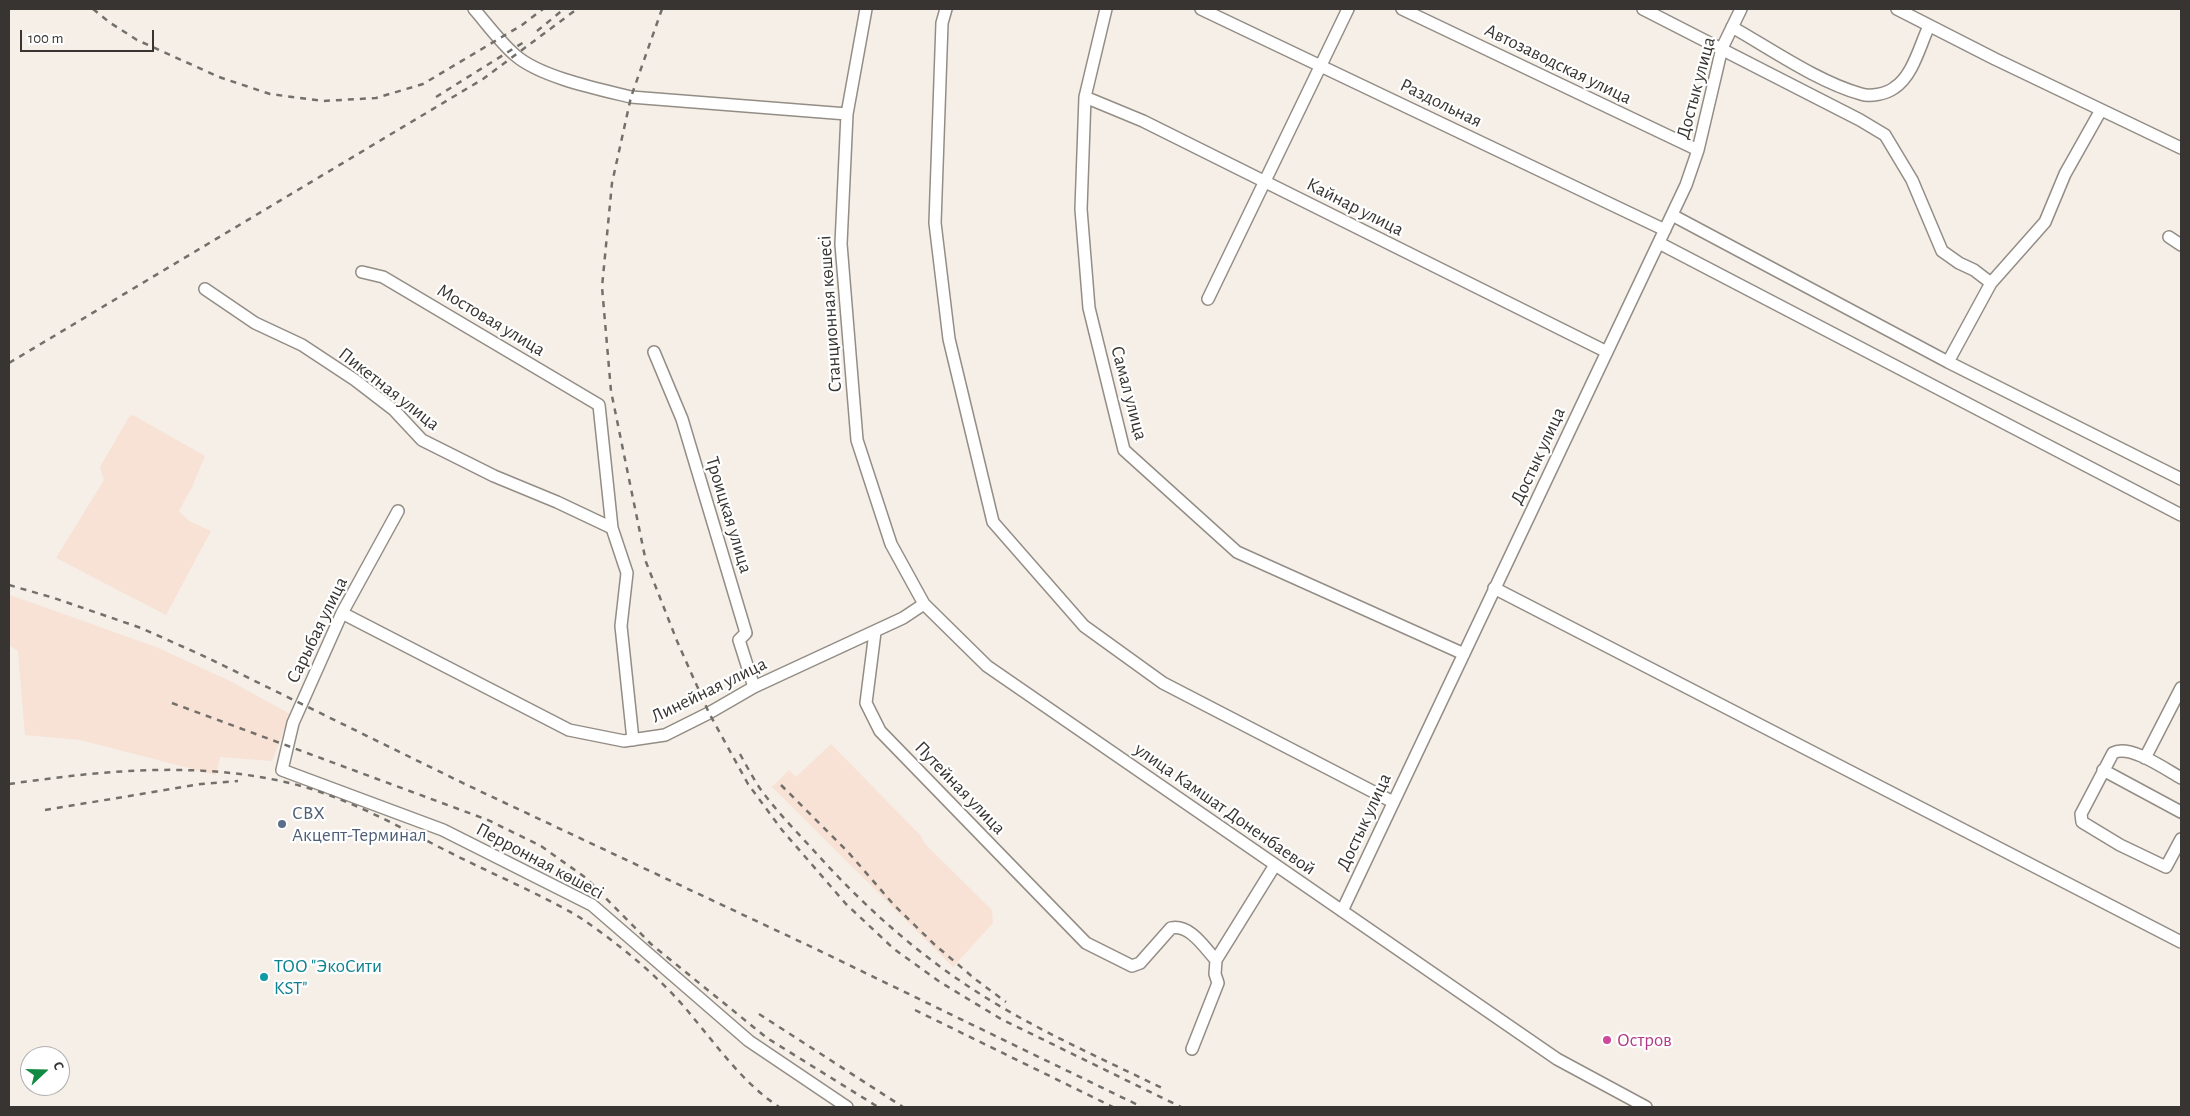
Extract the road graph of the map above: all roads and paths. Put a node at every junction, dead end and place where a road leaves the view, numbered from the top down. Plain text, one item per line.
1 (474, 9) edge
2 (866, 9) edge
3 (946, 9) edge
4 (1106, 9) edge
5 (1201, 9) edge
6 (1348, 9) edge
7 (1402, 9) edge
8 (1642, 9) edge
9 (1741, 9) edge
10 (1897, 9) edge
11 (1732, 26) junction
12 (1929, 26) junction
13 (1722, 48) junction
14 (1321, 65) junction
15 (1085, 97) junction
16 (2101, 110) junction
17 (847, 114) junction
18 (2181, 148) edge
19 (1698, 150) junction
20 (1264, 182) junction
21 (1672, 215) junction
22 (1664, 230) junction
23 (2169, 238) dead end
24 (1659, 243) junction
25 (2181, 245) edge
26 (362, 272) dead end
27 (1991, 283) junction
28 (205, 289) dead end
29 (1208, 299) dead end
30 (654, 352) dead end
31 (1607, 352) junction
32 (1948, 362) junction
33 (2181, 479) edge
34 (398, 511) dead end
35 (2181, 515) edge
36 (612, 528) junction
37 (1494, 588) junction
38 (924, 604) junction
39 (342, 613) junction
40 (874, 632) junction
41 (1464, 654) junction
42 (754, 687) junction
43 (2181, 688) edge
44 (633, 740) junction
45 (2145, 758) junction
46 (282, 770) joint
47 (2103, 770) junction
48 (2181, 778) edge
49 (1393, 802) junction
50 (2181, 812) edge
51 (2181, 839) edge
52 (1275, 865) junction
53 (1342, 910) junction
54 (2181, 942) edge
55 (1216, 960) junction
56 (1192, 1049) dead end
57 (847, 1107) edge
58 (1646, 1107) edge

1 - 17 street
2 - 17 street, Станционная көшесі
3 - 49 street
4 - 15 street, Самал улица
5 - 14 street, Раздольная
6 - 14 street
7 - 19 street, Автозаводская улица
8 - 13 street
9 - 11 street, Достык улица
10 - 12 street
11 - 12 street
11 - 13 street, Достык улица
12 - 16 street
13 - 19 street, Достык улица
13 - 27 street
14 - 20 street
14 - 22 street, Раздольная
15 - 20 street, Кайнар улица
15 - 41 street, Самал улица
16 - 18 street
16 - 27 street
17 - 38 street, Станционная көшесі
19 - 21 street, Достык улица
20 - 29 street
20 - 31 street, Кайнар улица
21 - 22 street, Достык улица
21 - 32 street
22 - 24 street, Достык улица
23 - 25 street
24 - 31 street, Достык улица
24 - 35 street
26 - 36 street, Мостовая улица
27 - 32 street
28 - 36 street, Пикетная улица
30 - 42 street, Троицкая улица
31 - 37 street, Достык улица
32 - 33 street
34 - 39 street, Сарыбая улица
36 - 44 street
37 - 41 street, Достык улица
37 - 54 street
38 - 40 street, Линейная улица
38 - 52 street, улица Камшат Доненбаевой
39 - 44 street, Линейная улица
39 - 46 street, Сарыбая улица
40 - 42 street, Линейная улица
40 - 55 street, Путейная улица
41 - 49 street, Достык улица
42 - 44 street, Линейная улица
43 - 45 street
45 - 47 street
45 - 48 street
46 - 57 street, Перронная көшесі
47 - 50 street
47 - 51 street
49 - 53 street, Достык улица
52 - 53 street, улица Камшат Доненбаевой
52 - 55 street
53 - 58 street, улица Камшат Доненбаевой
55 - 56 street

